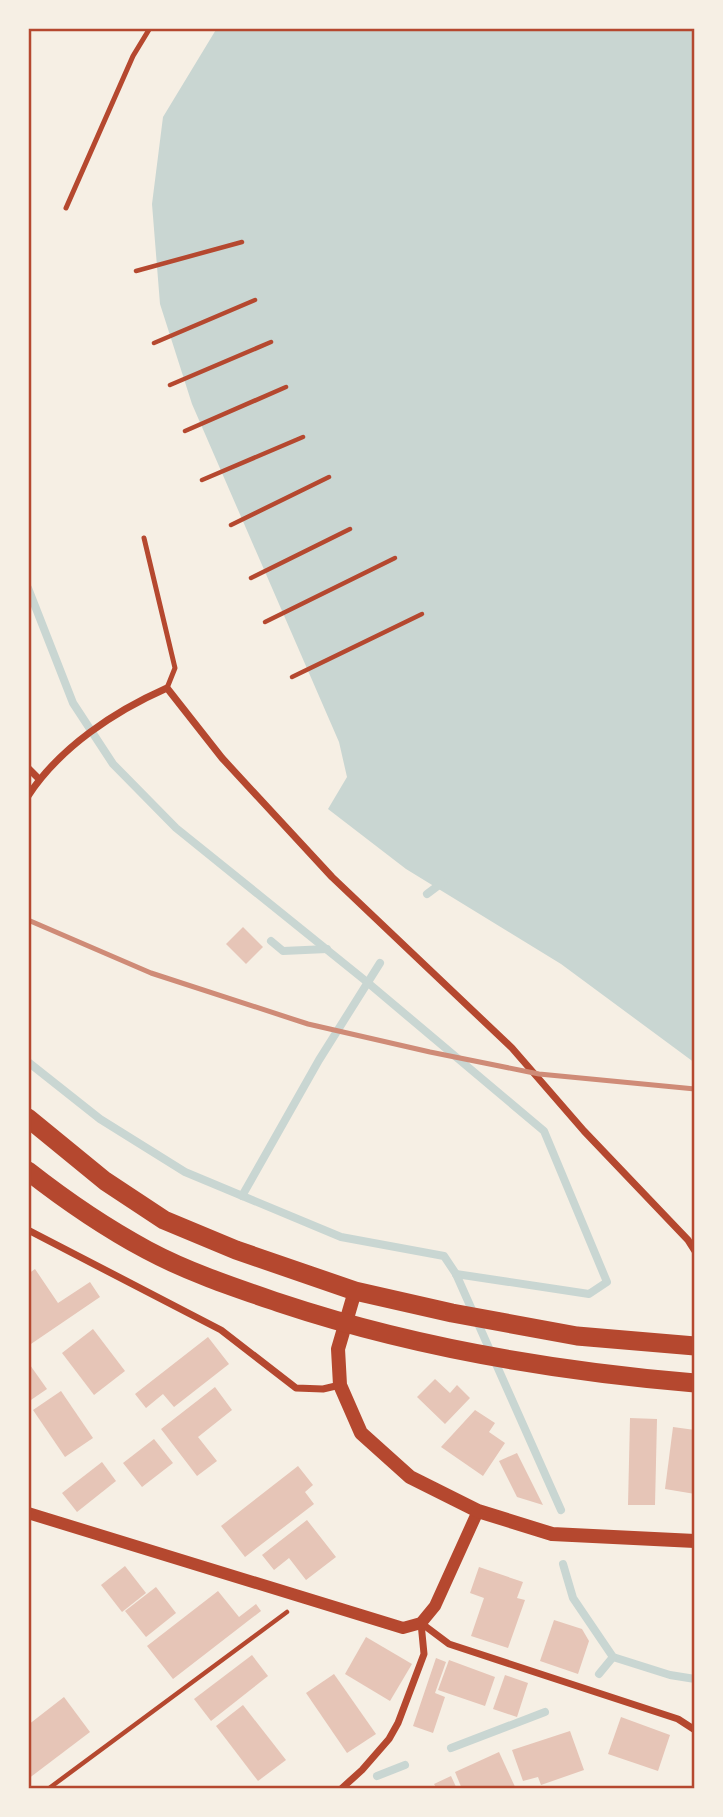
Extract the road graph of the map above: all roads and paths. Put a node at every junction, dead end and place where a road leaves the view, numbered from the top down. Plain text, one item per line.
1 (150, 28) edge
2 (66, 208) dead end
3 (242, 243) dead end
4 (136, 271) dead end
5 (255, 299) dead end
6 (154, 342) dead end
7 (271, 342) dead end
8 (170, 385) dead end
9 (286, 387) dead end
10 (185, 430) dead end
11 (303, 437) dead end
12 (329, 477) dead end
13 (202, 480) dead end
14 (231, 525) dead end
15 (350, 529) dead end
16 (144, 538) dead end
17 (395, 558) dead end
18 (251, 578) dead end
19 (422, 614) dead end
20 (265, 622) dead end
21 (292, 677) dead end
22 (167, 688) junction
23 (28, 768) edge
24 (39, 779) junction
25 (28, 796) edge
26 (28, 1118) edge
27 (28, 1171) edge
28 (28, 1230) edge
29 (695, 1251) edge
30 (355, 1291) junction
31 (346, 1325) junction
32 (695, 1346) edge
33 (695, 1383) edge
34 (340, 1385) junction
35 (478, 1511) junction
36 (28, 1513) edge
37 (695, 1541) edge
38 (304, 1599) junction
39 (421, 1623) junction
40 (695, 1730) edge
41 (48, 1789) edge
42 (341, 1789) edge

1 - 2 lane
3 - 4 path
5 - 6 path
7 - 8 path
9 - 10 path
11 - 13 path
12 - 14 path
15 - 18 path
16 - 22 lane
17 - 20 path
19 - 21 path
22 - 24 street
22 - 29 street
23 - 24 street
24 - 25 street
26 - 30 highway
27 - 31 highway
28 - 34 street
30 - 31 main road
30 - 32 highway
31 - 33 highway
31 - 34 main road
34 - 35 main road
35 - 37 main road
35 - 39 street
36 - 38 street
38 - 39 street
38 - 41 path
39 - 40 street
39 - 42 street

